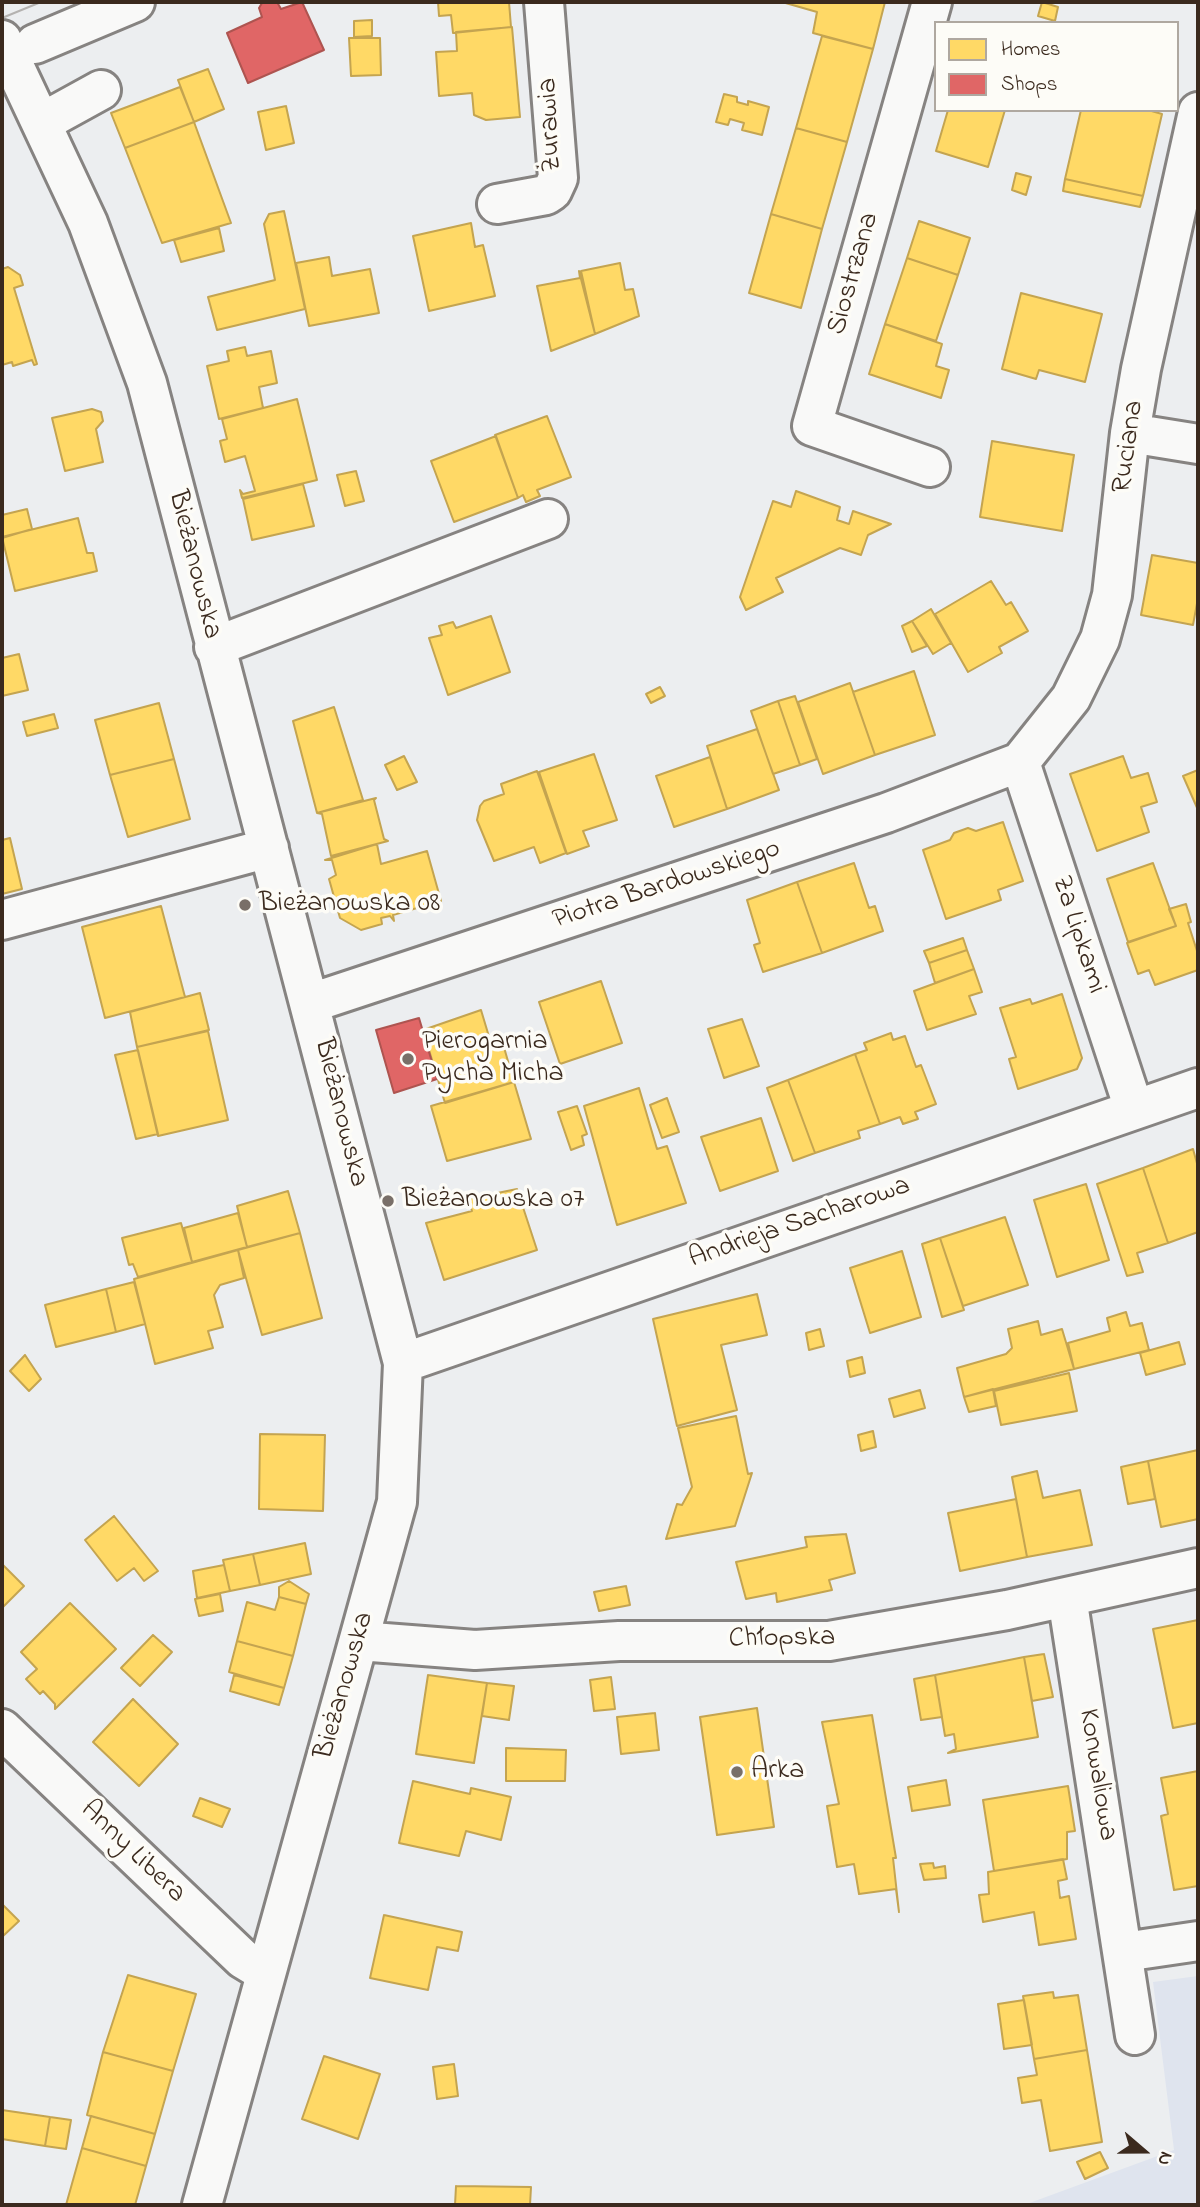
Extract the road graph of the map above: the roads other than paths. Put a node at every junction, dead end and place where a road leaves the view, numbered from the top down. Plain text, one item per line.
1 (135, 2) edge
2 (544, 2) edge
3 (932, 2) edge
4 (18, 42) edge
5 (101, 90) dead end
6 (1198, 112) edge
7 (41, 123) junction
8 (497, 204) dead end
9 (1130, 433) junction
10 (1198, 444) edge
11 (930, 467) dead end
12 (548, 519) dead end
13 (214, 647) junction
14 (1020, 762) junction
15 (269, 848) junction
16 (2, 920) edge
17 (311, 1003) junction
18 (1198, 1088) edge
19 (1134, 1108) junction
20 (403, 1363) junction
21 (1198, 1568) edge
22 (1067, 1597) junction
23 (359, 1640) junction
24 (2, 1729) edge
25 (1198, 1941) edge
26 (1124, 1952) junction
27 (266, 1973) junction
28 (1135, 2035) dead end
29 (202, 2205) edge

1 - 4 street
2 - 8 street, Żurawia
3 - 11 street, Siostrzana
4 - 7 street, Bieżanowska
5 - 7 street
6 - 9 street, Ruciana
7 - 13 street, Bieżanowska
9 - 10 street
9 - 14 street, Ruciana
12 - 13 street
13 - 15 street, Bieżanowska
14 - 17 street, Piotra Bardowskiego
14 - 19 street, Za Lipkami
15 - 16 street
15 - 17 street, Bieżanowska
17 - 20 street, Bieżanowska
18 - 19 street, Andrieja Sacharowa
19 - 20 street, Andrieja Sacharowa
20 - 23 street, Bieżanowska
21 - 22 street, Chłopska
22 - 23 street, Chłopska
22 - 26 street, Konwaliowa
23 - 27 street, Bieżanowska
24 - 27 street, Anny Libera
25 - 26 street
26 - 28 street, Konwaliowa
27 - 29 street, Bieżanowska

